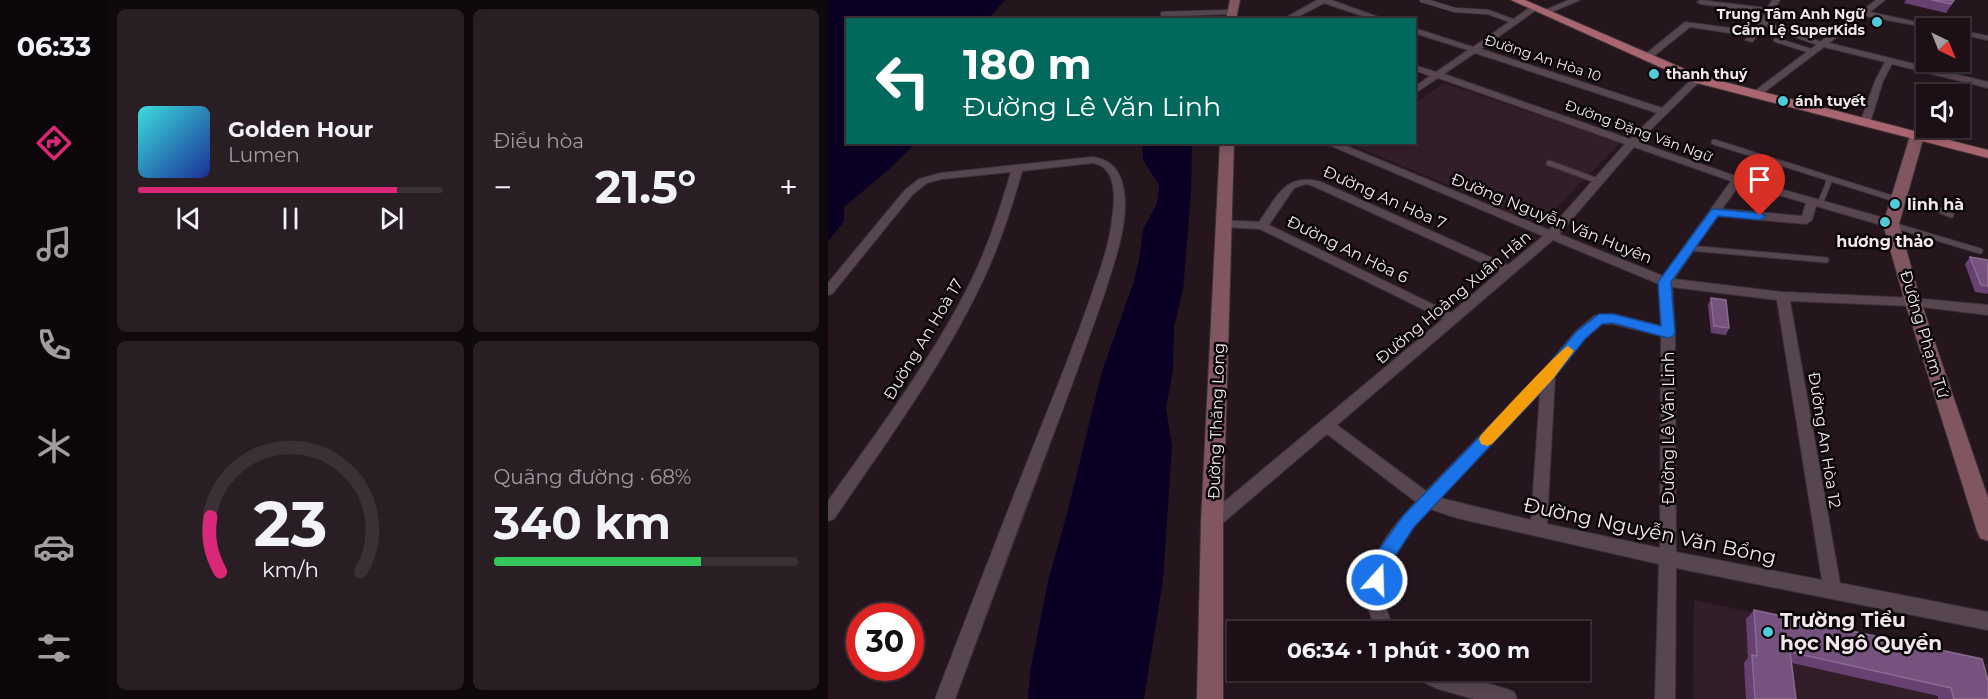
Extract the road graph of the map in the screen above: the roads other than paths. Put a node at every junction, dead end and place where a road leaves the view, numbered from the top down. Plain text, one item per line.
1 (1235, 0) edge
2 (1323, 0) edge
3 (1422, 0) edge
4 (1516, 0) edge
5 (1576, 0) edge
6 (1776, 0) edge
7 (1880, 0) edge
8 (1701, 2) dead end
9 (1540, 10) junction
10 (1769, 11) junction
11 (1862, 13) junction
12 (1163, 14) dead end
13 (1231, 16) edge
14 (1289, 18) edge
15 (1377, 18) edge
16 (1515, 22) junction
17 (1762, 23) junction
18 (1916, 23) edge
19 (1416, 31) edge
20 (1755, 34) junction
21 (1970, 35) edge
22 (1988, 38) edge
23 (1776, 40) dead end
24 (1746, 42) dead end
25 (1821, 44) junction
26 (1474, 49) junction
27 (1811, 51) junction
28 (1646, 58) junction
29 (1889, 62) junction
30 (1416, 68) edge
31 (1437, 75) junction
32 (1697, 80) junction
33 (1988, 85) edge
34 (1416, 90) edge
35 (1755, 95) junction
36 (1664, 112) junction
37 (1864, 123) junction
38 (1916, 136) edge
39 (1916, 138) edge
40 (1925, 138) edge
41 (1633, 142) junction
42 (1714, 142) dead end
43 (1227, 144) edge
44 (1336, 144) edge
45 (1988, 153) edge
46 (1549, 163) dead end
47 (1018, 167) junction
48 (1830, 179) junction
49 (1737, 180) junction
50 (1598, 181) junction
51 (1899, 197) junction
52 (1816, 202) junction
53 (1714, 212) junction
54 (1951, 215) dead end
55 (1224, 223) junction
56 (1891, 224) junction
57 (1262, 226) junction
58 (1550, 236) junction
59 (1689, 248) junction
60 (1980, 251) dead end
61 (1826, 260) dead end
62 (1510, 271) junction
63 (1665, 282) junction
64 (828, 291) edge
65 (1784, 296) junction
66 (1913, 302) junction
67 (1988, 310) edge
68 (1453, 319) junction
69 (1668, 333) junction
70 (1548, 375) junction
71 (1328, 426) junction
72 (1427, 501) junction
73 (828, 514) edge
74 (1212, 522) junction
75 (1539, 528) junction
76 (1988, 531) edge
77 (1668, 558) junction
78 (1832, 590) junction
79 (1382, 621) edge
80 (1988, 621) edge
81 (1445, 681) edge
82 (945, 699) edge
83 (1210, 699) edge
84 (1507, 699) edge
85 (1665, 699) edge

1 - 13 street
2 - 14 street
2 - 15 street
3 - 16 lane
4 - 9 main road
5 - 9 street
6 - 10 street
7 - 11 street
8 - 10 street
9 - 16 street
9 - 28 main road
10 - 17 street
11 - 18 street
11 - 25 street
12 - 13 lane
16 - 26 street
17 - 20 street
17 - 25 lane
19 - 26 street, Đường An Hòa 10
20 - 24 street
20 - 28 street
21 - 22 street
23 - 27 lane
25 - 27 street
25 - 29 street
26 - 31 street
26 - 36 street, Đường An Hòa 10
27 - 35 street
28 - 32 main road
29 - 33 street
29 - 37 street
30 - 31 street, Đường Đặng Văn Ngữ
31 - 34 street
31 - 41 street, Đường Đặng Văn Ngữ
32 - 35 main road
32 - 36 street, Đường Hoàng Xuân Hãn
35 - 37 main road
36 - 41 street, Đường Hoàng Xuân Hãn
37 - 38 main road
39 - 51 street
40 - 45 main road
41 - 49 street, Đường Đặng Văn Ngữ
41 - 50 street, Đường Hoàng Xuân Hãn
42 - 48 lane
43 - 55 street, Đường Thăng Long
44 - 58 street, Đường Nguyễn Văn Huyên
46 - 50 lane
47 - 64 street
47 - 73 street, Đường An Hoà 17
47 - 82 street
48 - 51 lane
48 - 52 lane
49 - 52 street, Đường Đặng Văn Ngữ
49 - 53 street
50 - 58 street, Đường Hoàng Xuân Hãn
51 - 54 lane
51 - 56 street
52 - 53 street
52 - 56 street, Đường Đặng Văn Ngữ
53 - 59 street
55 - 57 street, Đường An Hòa 6
55 - 74 street, Đường Thăng Long
56 - 60 lane
56 - 66 street, Đường Phạm Tứ
57 - 62 street, Đường An Hòa 7
57 - 68 street, Đường An Hòa 6
58 - 62 street, Đường Hoàng Xuân Hãn
58 - 63 street, Đường Nguyễn Văn Huyên
59 - 61 lane
59 - 63 street
62 - 68 street, Đường Hoàng Xuân Hãn
63 - 65 street, Đường Nguyễn Văn Huyên
63 - 69 street, Đường Lê Văn Linh
65 - 66 street, Đường Nguyễn Văn Huyên
65 - 78 street, Đường An Hòa 12
66 - 67 street, Đường Nguyễn Văn Huyên
66 - 76 street, Đường Phạm Tứ
68 - 71 street, Đường Hoàng Xuân Hãn
69 - 70 street
69 - 77 street, Đường Lê Văn Linh
70 - 72 street
70 - 75 street
71 - 72 street, Đường Nguyễn Văn Bổng
71 - 74 street, Đường Hoàng Xuân Hãn
72 - 75 street, Đường Nguyễn Văn Bổng
72 - 79 street
74 - 83 street, Đường Thăng Long
75 - 77 street, Đường Nguyễn Văn Bổng
77 - 78 street, Đường Nguyễn Văn Bổng
77 - 85 street, Đường Lê Văn Linh
78 - 80 street, Đường Nguyễn Văn Bổng
81 - 84 street

